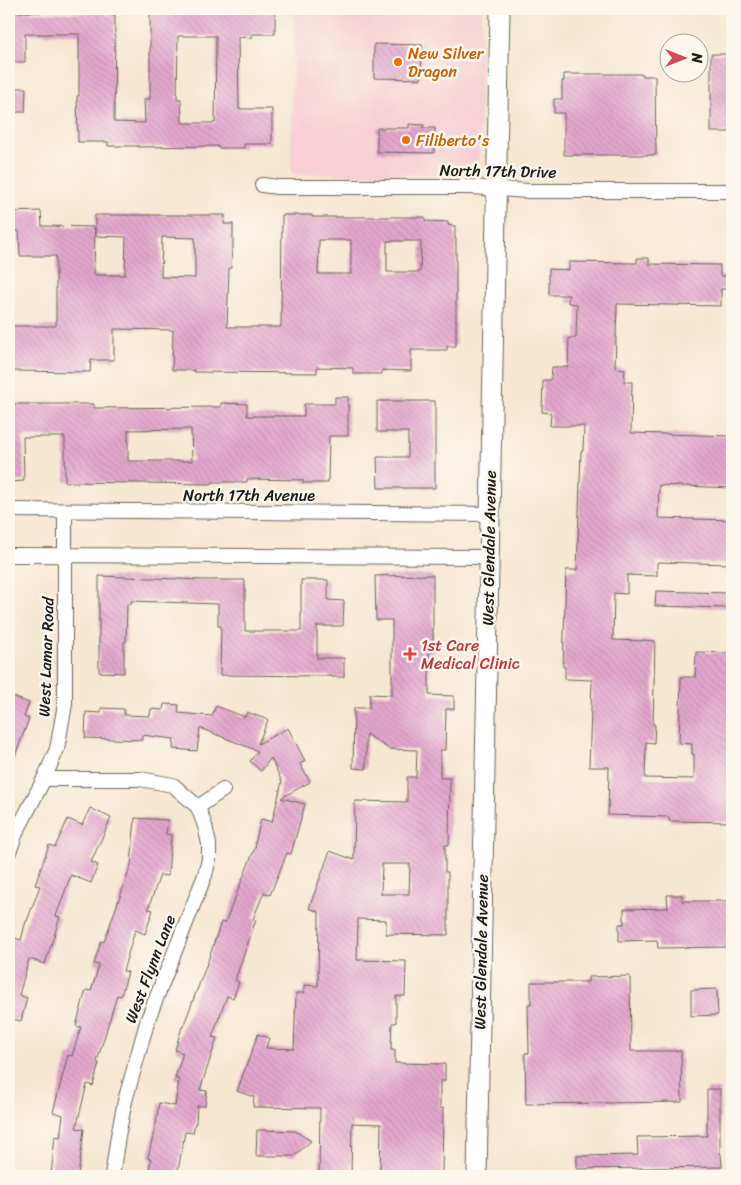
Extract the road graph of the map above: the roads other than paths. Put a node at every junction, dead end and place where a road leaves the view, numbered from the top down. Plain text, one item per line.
1 (500, 9) edge
2 (262, 186) dead end
3 (496, 189) junction
4 (732, 191) edge
5 (9, 510) edge
6 (65, 511) junction
7 (490, 514) junction
8 (9, 555) edge
9 (65, 555) junction
10 (489, 557) junction
11 (44, 779) junction
12 (223, 790) dead end
13 (198, 807) junction
14 (9, 852) edge
15 (112, 1176) edge
16 (477, 1176) edge

1 - 3 main road, West Glendale Avenue
2 - 3 street, North 17th Drive
3 - 4 street, North 17th Drive
3 - 7 main road, West Glendale Avenue
5 - 6 street, North 17th Avenue
6 - 7 street, North 17th Avenue
6 - 9 street, West Lamar Road
7 - 10 main road, West Glendale Avenue
8 - 9 street
9 - 10 street
9 - 11 street, West Lamar Road
10 - 16 main road, West Glendale Avenue
11 - 13 street
11 - 14 street, West Lamar Road
12 - 13 street
13 - 15 street, West Flynn Lane

